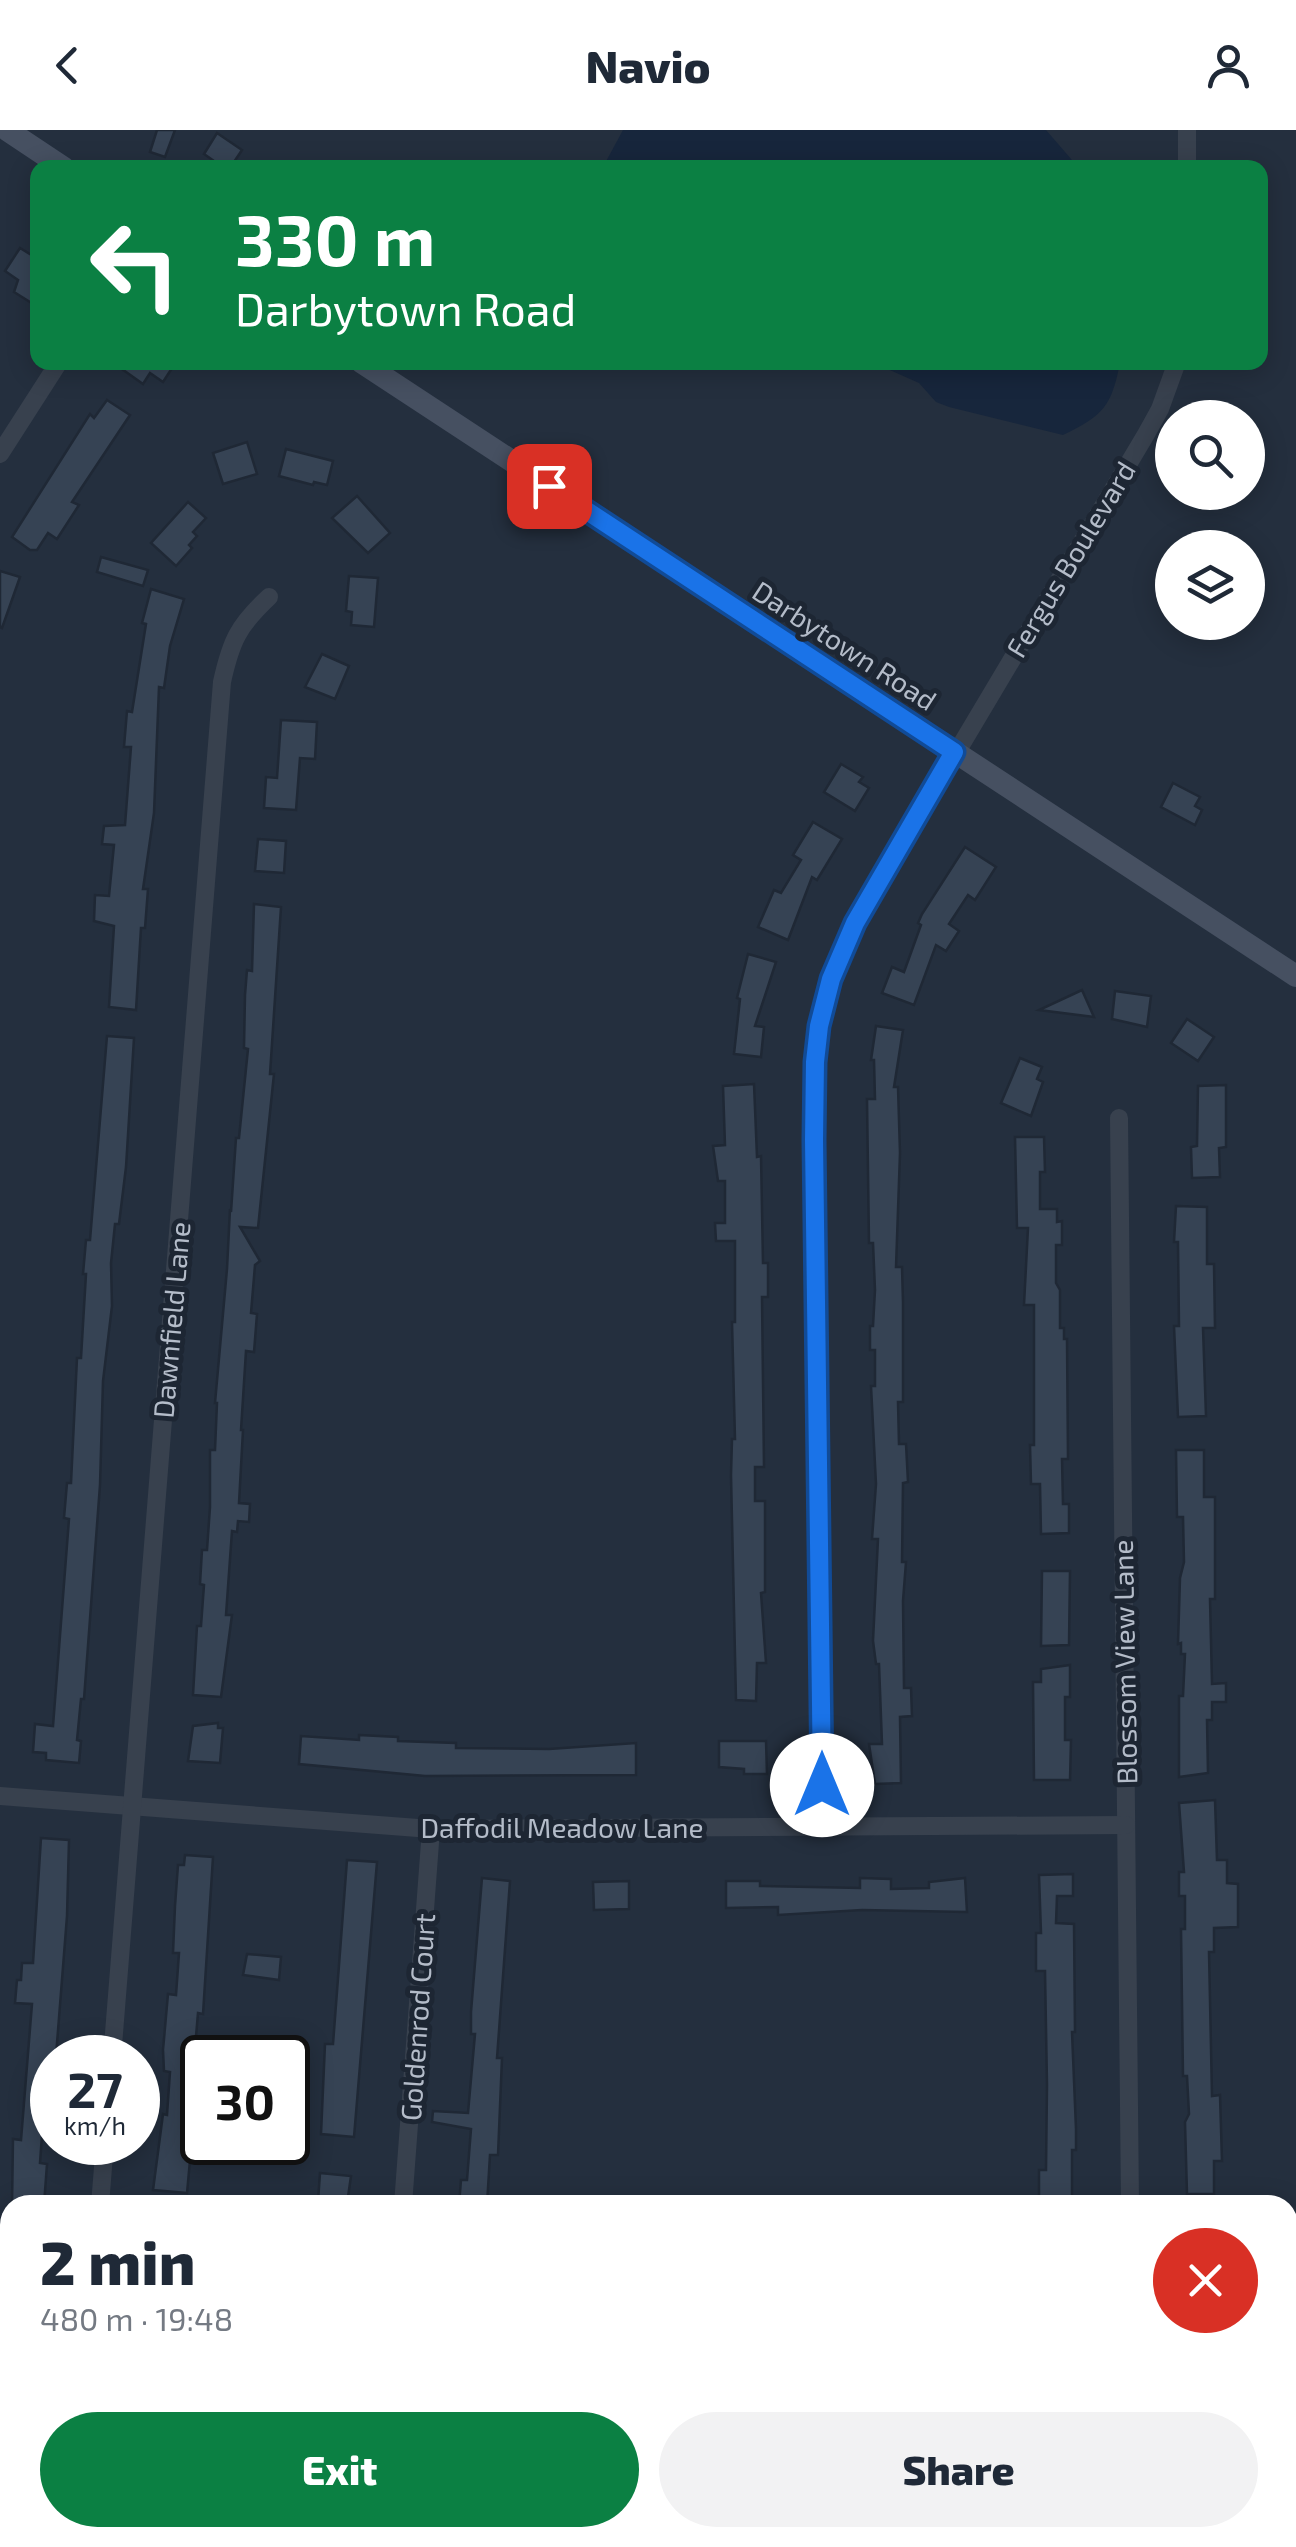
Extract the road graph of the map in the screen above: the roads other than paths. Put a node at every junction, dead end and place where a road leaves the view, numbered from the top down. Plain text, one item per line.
1 (7, 130) edge
2 (1187, 130) edge
3 (52, 160) edge
4 (1188, 160) edge
5 (54, 370) edge
6 (372, 370) edge
7 (1174, 370) edge
8 (0, 454) edge
9 (269, 597) dead end
10 (954, 752) junction
11 (1296, 976) edge
12 (1119, 1118) dead end
13 (0, 1796) edge
14 (132, 1806) junction
15 (1126, 1824) junction
16 (821, 1826) junction
17 (431, 1829) junction
18 (114, 2035) edge
19 (103, 2165) edge
20 (101, 2195) edge
21 (404, 2195) edge
22 (1130, 2195) edge

1 - 3 main road
2 - 4 street
5 - 8 street
6 - 10 main road, Darbytown Road
7 - 10 street, Fergus Boulevard
9 - 14 street, Dawnfield Lane
10 - 11 main road, Darbytown Road
10 - 16 street, Fergus Boulevard
12 - 15 street, Blossom View Lane
13 - 14 street, Daffodil Meadow Lane
14 - 17 street, Daffodil Meadow Lane
14 - 18 street, Dawnfield Lane
15 - 16 street, Daffodil Meadow Lane
15 - 22 street, Blossom View Lane
16 - 17 street, Daffodil Meadow Lane
17 - 21 street, Goldenrod Court
19 - 20 street

